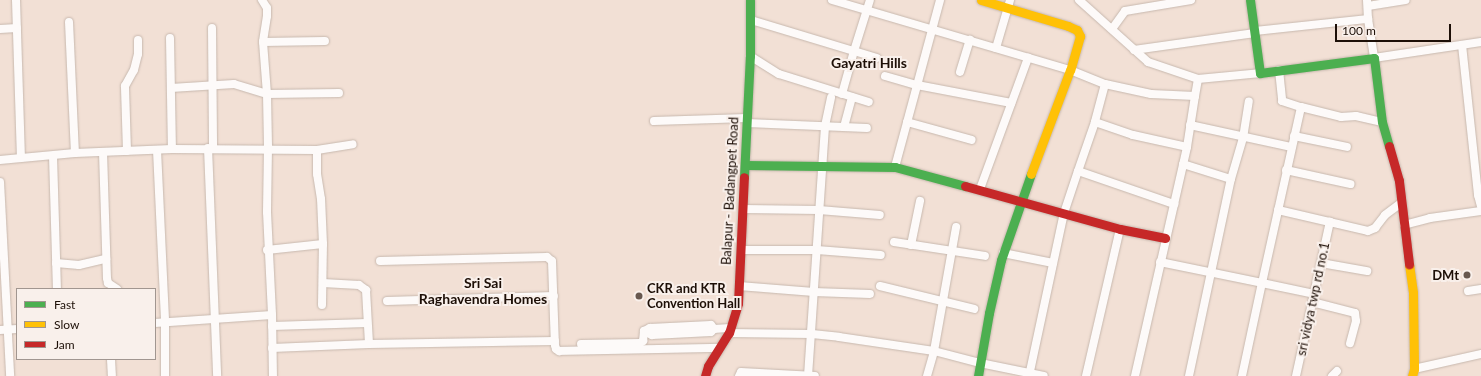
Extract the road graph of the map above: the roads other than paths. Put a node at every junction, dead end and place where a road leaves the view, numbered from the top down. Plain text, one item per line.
1 (16, 0) edge
2 (262, 0) edge
3 (750, 0) edge
4 (832, 0) edge
5 (870, 0) edge
6 (940, 0) edge
7 (981, 0) edge
8 (1191, 0) edge
9 (1250, 0) edge
10 (1406, 0) edge
11 (1084, 2) edge
12 (1367, 3) edge
13 (1009, 4) edge
14 (867, 11) junction
15 (1368, 19) junction
16 (751, 20) junction
17 (69, 22) dead end
18 (0, 28) edge
19 (17, 28) junction
20 (212, 28) dead end
21 (932, 29) junction
22 (1112, 29) junction
23 (1255, 32) junction
24 (170, 38) dead end
25 (138, 40) dead end
26 (970, 40) junction
27 (325, 41) dead end
28 (263, 42) junction
29 (1481, 42) edge
30 (1462, 45) junction
31 (996, 48) junction
32 (1134, 50) junction
33 (854, 51) junction
34 (750, 56) junction
35 (877, 58) dead end
36 (1028, 58) junction
37 (1374, 58) junction
38 (1070, 70) junction
39 (1279, 70) junction
40 (960, 72) dead end
41 (1260, 73) junction
42 (885, 76) dead end
43 (1198, 79) junction
44 (214, 84) junction
45 (1105, 84) junction
46 (917, 85) junction
47 (171, 88) junction
48 (339, 93) dead end
49 (267, 94) junction
50 (842, 94) junction
51 (1195, 96) junction
52 (852, 97) junction
53 (831, 98) dead end
54 (1249, 101) dead end
55 (869, 102) dead end
56 (1011, 103) junction
57 (1301, 108) junction
58 (747, 120) junction
59 (654, 121) dead end
60 (907, 122) junction
61 (1095, 122) junction
62 (1382, 122) junction
63 (825, 126) junction
64 (1190, 126) junction
65 (844, 127) junction
66 (867, 128) dead end
67 (1294, 136) junction
68 (1243, 138) junction
69 (972, 140) dead end
70 (353, 144) dead end
71 (1186, 146) junction
72 (1291, 147) junction
73 (1347, 147) dead end
74 (211, 148) junction
75 (268, 148) junction
76 (172, 149) junction
77 (157, 150) junction
78 (317, 150) junction
79 (127, 151) junction
80 (103, 152) junction
81 (75, 153) junction
82 (53, 156) junction
83 (21, 158) junction
84 (0, 160) edge
85 (1183, 164) junction
86 (745, 166) junction
87 (895, 167) junction
88 (822, 168) junction
89 (1286, 170) junction
90 (1078, 171) junction
91 (1231, 179) junction
92 (0, 182) edge
93 (1350, 184) dead end
94 (980, 189) junction
95 (1021, 200) junction
96 (920, 201) dead end
97 (1401, 203) junction
98 (1174, 204) junction
99 (1481, 206) edge
100 (743, 209) junction
101 (819, 210) junction
102 (1278, 210) junction
103 (1481, 211) edge
104 (1064, 213) junction
105 (880, 215) dead end
106 (1330, 222) junction
107 (1404, 226) junction
108 (956, 227) dead end
109 (1120, 229) junction
110 (1165, 238) junction
111 (894, 242) dead end
112 (323, 244) junction
113 (911, 245) junction
114 (267, 250) junction
115 (740, 250) junction
116 (817, 250) junction
117 (952, 252) junction
118 (1004, 253) junction
119 (881, 255) dead end
120 (985, 256) dead end
121 (106, 260) junction
122 (380, 261) dead end
123 (1160, 262) junction
124 (56, 263) junction
125 (1054, 263) junction
126 (1321, 263) junction
127 (2, 266) edge
128 (1367, 271) dead end
129 (1211, 273) junction
130 (323, 283) junction
131 (1262, 283) junction
132 (739, 286) junction
133 (880, 286) dead end
134 (57, 288) edge
135 (116, 288) edge
136 (1481, 289) edge
137 (1468, 291) dead end
138 (814, 292) junction
139 (870, 294) dead end
140 (554, 296) junction
141 (1313, 298) junction
142 (387, 301) dead end
143 (943, 302) junction
144 (322, 304) dead end
145 (974, 309) dead end
146 (272, 315) junction
147 (215, 320) junction
148 (158, 322) edge
149 (367, 323) junction
150 (272, 326) junction
151 (8, 330) edge
152 (730, 330) junction
153 (812, 334) junction
154 (555, 341) junction
155 (1350, 343) dead end
156 (369, 344) junction
157 (581, 344) dead end
158 (272, 348) junction
159 (719, 348) junction
160 (934, 351) junction
161 (1481, 354) edge
162 (111, 360) edge
163 (980, 363) junction
164 (1413, 373) edge
165 (1030, 374) edge
166 (10, 376) edge
167 (112, 376) edge
168 (165, 376) edge
169 (217, 376) edge
170 (273, 376) edge
171 (705, 376) edge
172 (739, 376) edge
173 (808, 376) edge
174 (815, 376) edge
175 (927, 376) edge
176 (978, 376) edge
177 (1044, 376) edge
178 (1086, 376) edge
179 (1135, 376) edge
180 (1189, 376) edge
181 (1242, 376) edge
182 (1296, 376) edge

1 - 19 street
2 - 28 street
3 - 16 street, Balapur - Badangpet Road
4 - 14 street
5 - 14 street
6 - 21 street
7 - 13 street
8 - 22 street
9 - 23 street
10 - 12 street
11 - 22 street
12 - 15 street
13 - 31 street
13 - 38 street
14 - 21 street
14 - 33 street
15 - 23 street
15 - 37 street
16 - 33 street
16 - 34 street, Balapur - Badangpet Road
17 - 81 street
18 - 19 street
19 - 83 street
20 - 44 street
21 - 26 street
21 - 46 street
22 - 32 street
23 - 32 street
23 - 41 street
24 - 47 street
25 - 79 street
26 - 31 street
26 - 40 street
27 - 28 street
28 - 49 street
29 - 30 street
30 - 37 street
30 - 99 street
31 - 36 street
32 - 43 street
33 - 35 street
33 - 50 street
34 - 50 street
34 - 58 street, Balapur - Badangpet Road
36 - 38 street
36 - 56 street
37 - 39 street
37 - 62 street
38 - 45 street
38 - 95 street
39 - 41 street
39 - 57 street
41 - 43 street
42 - 46 street
43 - 51 street
44 - 47 street
44 - 49 street
44 - 74 street
45 - 51 street
45 - 61 street
46 - 56 street
46 - 60 street
47 - 76 street
48 - 49 street
49 - 75 street
50 - 52 street
51 - 64 street
52 - 55 street
52 - 65 street
53 - 63 street
54 - 68 street
56 - 94 street
57 - 62 street
57 - 67 street
58 - 59 street
58 - 63 street
58 - 86 street, Balapur - Badangpet Road
60 - 69 street
60 - 87 street
61 - 71 street
61 - 90 street
62 - 97 street
63 - 65 street
63 - 88 street
64 - 68 street
64 - 71 street
65 - 66 street
67 - 72 street
67 - 73 street
68 - 72 street
68 - 91 street
70 - 78 street
71 - 85 street
72 - 89 street
74 - 75 street
74 - 76 street
74 - 147 street
75 - 78 street
75 - 114 street
76 - 77 street
77 - 79 street
77 - 148 street
78 - 112 street
79 - 80 street
80 - 81 street
80 - 121 street
81 - 82 street
82 - 83 street
82 - 124 street
83 - 84 street
85 - 91 street
85 - 98 street
86 - 88 street
86 - 100 street, Balapur - Badangpet Road
87 - 88 street
87 - 94 street
88 - 101 street
89 - 93 street
89 - 102 street
90 - 98 street
90 - 104 street
91 - 129 street
92 - 127 street
94 - 95 street
95 - 104 street
95 - 118 street
96 - 113 street
97 - 106 street
97 - 107 street
98 - 110 street
100 - 101 street
100 - 115 street, Balapur - Badangpet Road
101 - 105 street
101 - 116 street
102 - 106 street
102 - 131 street
103 - 107 street
104 - 109 street
104 - 125 street
106 - 126 street, sri vidya twp rd no.1
107 - 164 street
108 - 117 street
109 - 110 street
109 - 178 street
110 - 123 street
111 - 113 street
112 - 114 street
112 - 130 street
113 - 117 street
114 - 146 street
115 - 116 street
115 - 132 street, Balapur - Badangpet Road
116 - 119 street
116 - 138 street
117 - 120 street
117 - 143 street
118 - 125 street
118 - 163 street
121 - 124 street
121 - 135 street
122 - 140 street
123 - 129 street
123 - 179 street
124 - 134 street
125 - 165 street
126 - 128 street
126 - 141 street, sri vidya twp rd no.1
127 - 151 street
129 - 131 street
129 - 180 street
130 - 144 street
130 - 149 street
131 - 141 street
131 - 181 street
132 - 138 street
132 - 152 street, Balapur - Badangpet Road
133 - 143 street
136 - 137 street
138 - 139 street
138 - 153 street
140 - 142 street
140 - 154 street
141 - 155 street
141 - 182 street, sri vidya twp rd no.1
143 - 145 street
143 - 160 street
146 - 147 street
146 - 150 street
147 - 148 street
147 - 169 street
148 - 168 street
149 - 150 street
149 - 156 street
150 - 158 street
151 - 166 street
152 - 153 street
152 - 157 street
152 - 159 street, Balapur - Badangpet Road
153 - 160 street
153 - 173 street
154 - 156 street
154 - 159 street
156 - 158 street
158 - 170 street
159 - 171 street, Balapur - Badangpet Road
160 - 163 street
160 - 175 street
161 - 164 street
162 - 167 street
163 - 165 street
163 - 176 street
165 - 177 street
172 - 173 street
173 - 174 street

